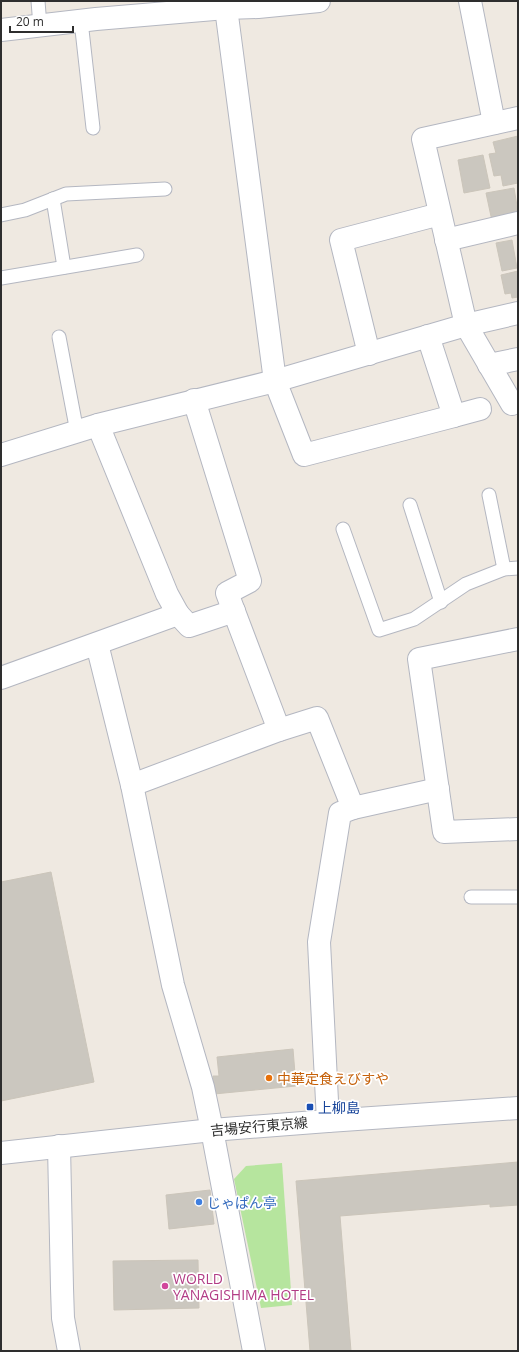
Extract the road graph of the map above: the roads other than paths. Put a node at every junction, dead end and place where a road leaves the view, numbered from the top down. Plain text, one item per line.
1 (38, 1) edge
2 (319, 1) edge
3 (470, 1) edge
4 (258, 4) edge
5 (226, 8) junction
6 (81, 21) junction
7 (40, 26) junction
8 (1, 30) edge
9 (518, 118) edge
10 (494, 123) junction
11 (93, 128) dead end
12 (165, 188) dead end
13 (53, 199) junction
14 (440, 214) junction
15 (1, 215) edge
16 (518, 224) edge
17 (446, 240) junction
18 (137, 255) dead end
19 (64, 267) junction
20 (1, 278) edge
21 (518, 313) edge
22 (466, 325) junction
23 (428, 336) junction
24 (59, 337) dead end
25 (369, 354) junction
26 (518, 359) edge
27 (489, 365) junction
28 (275, 381) junction
29 (194, 400) junction
30 (512, 404) dead end
31 (480, 409) dead end
32 (454, 416) junction
33 (98, 425) junction
34 (77, 432) junction
35 (1, 455) edge
36 (489, 495) dead end
37 (410, 505) dead end
38 (343, 529) dead end
39 (518, 568) edge
40 (504, 569) junction
41 (441, 602) junction
42 (234, 611) junction
43 (178, 614) junction
44 (518, 639) edge
45 (96, 644) junction
46 (1, 678) edge
47 (279, 730) junction
48 (132, 785) junction
49 (438, 790) junction
50 (353, 808) junction
51 (518, 829) edge
52 (471, 897) dead end
53 (518, 897) edge
54 (518, 1108) edge
55 (328, 1121) junction
56 (212, 1130) junction
57 (59, 1146) junction
58 (1, 1153) edge
59 (68, 1351) edge
60 (254, 1351) edge

1 - 7 lane
2 - 4 street
3 - 10 street
4 - 5 street
5 - 6 street
5 - 28 street
6 - 7 street
6 - 11 lane
7 - 8 street
9 - 10 street
10 - 14 street
12 - 13 lane
13 - 15 lane
13 - 19 lane
14 - 17 street
14 - 25 street
16 - 17 street
17 - 22 street
18 - 19 lane
19 - 20 lane
21 - 22 street
22 - 23 street
22 - 27 street
23 - 25 street
23 - 32 street
24 - 34 lane
25 - 28 street
26 - 27 street
27 - 30 street
28 - 29 street
28 - 32 street
29 - 33 street
29 - 42 street
31 - 32 street
33 - 34 street
33 - 43 street
34 - 35 street
36 - 40 lane
37 - 41 lane
38 - 41 lane
39 - 40 lane
40 - 41 lane
42 - 43 street
42 - 47 street
43 - 45 street
44 - 49 street
45 - 46 street
45 - 48 street
47 - 48 street
47 - 50 street
48 - 56 street
49 - 50 street
49 - 51 street
50 - 55 street
52 - 53 lane
54 - 55 street, 吉場安行東京線
55 - 56 street, 吉場安行東京線
56 - 57 street, 吉場安行東京線
56 - 60 street
57 - 58 street, 吉場安行東京線
57 - 59 street

